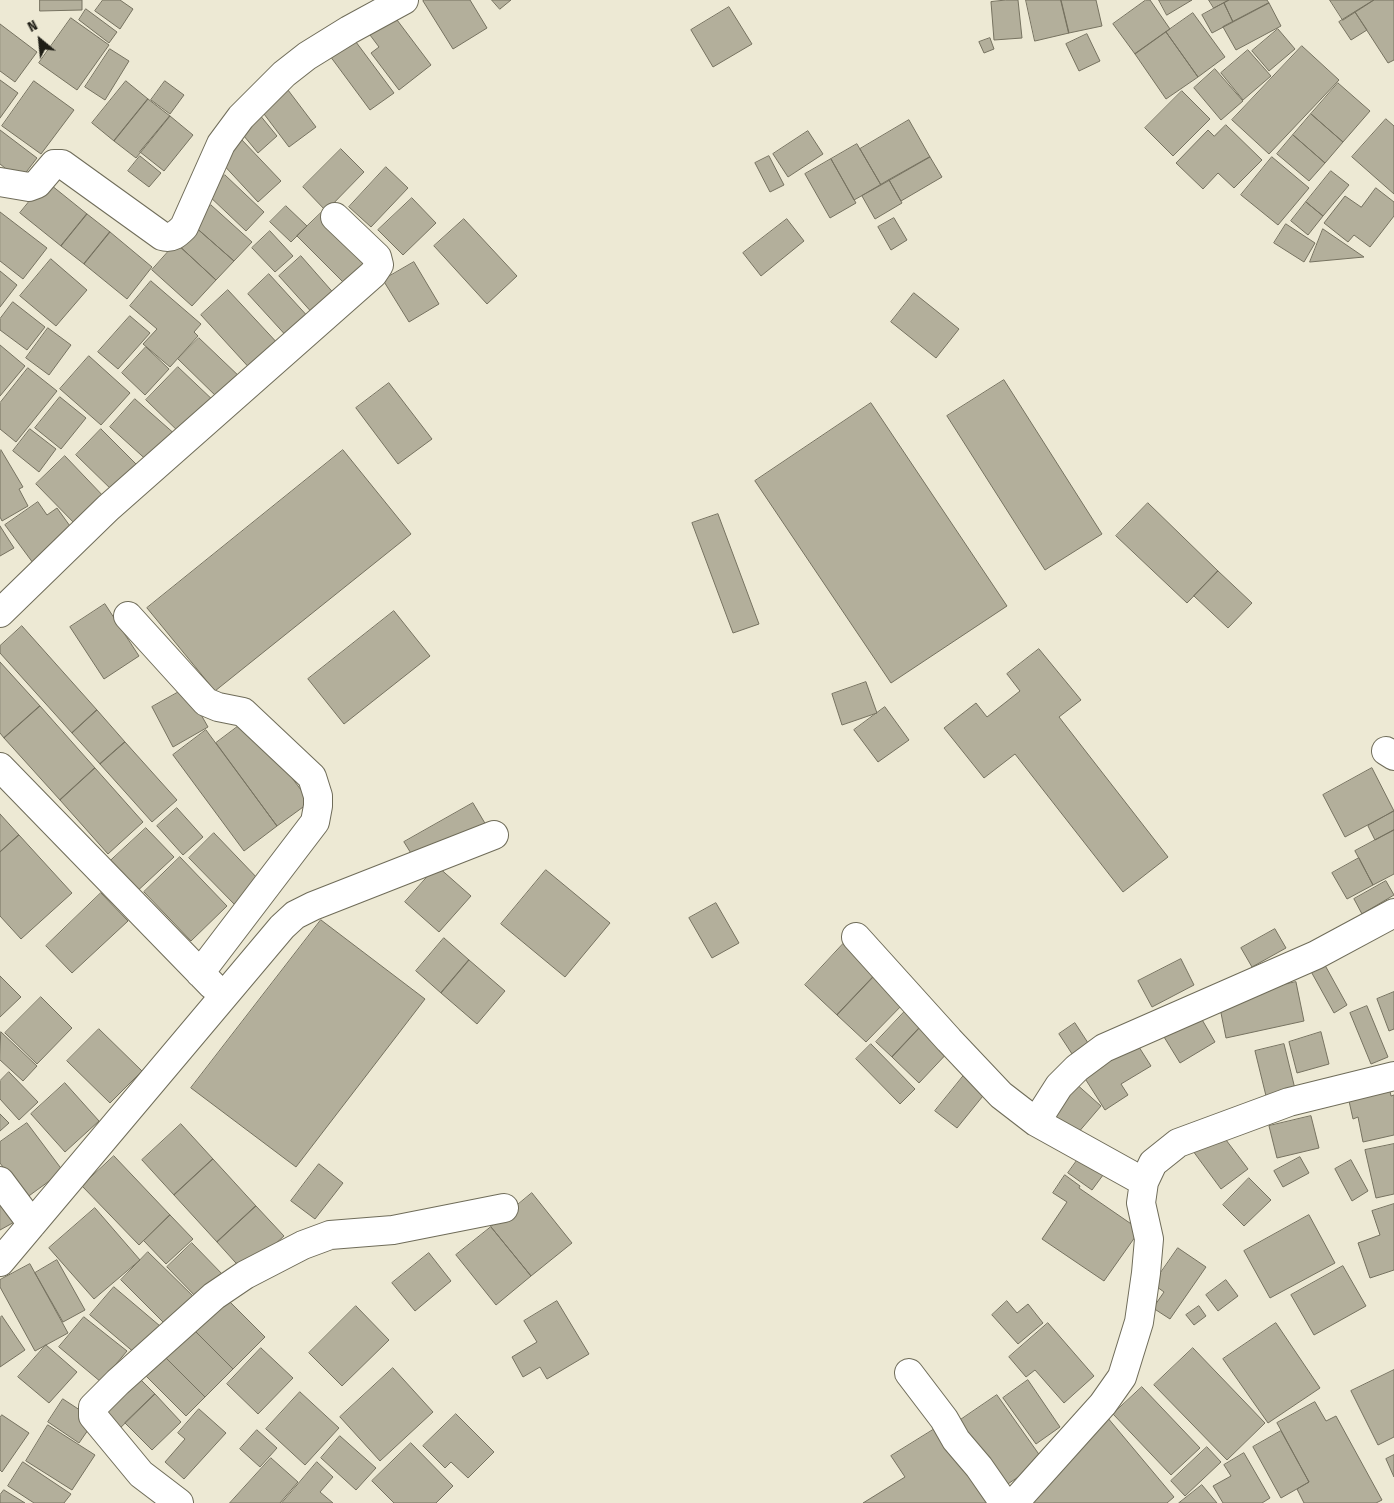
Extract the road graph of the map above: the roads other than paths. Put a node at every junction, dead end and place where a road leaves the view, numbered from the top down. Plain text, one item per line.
1 (404, 0) edge
2 (0, 182) edge
3 (335, 217) dead end
4 (0, 613) edge
5 (128, 616) dead end
6 (0, 767) edge
7 (494, 835) dead end
8 (1394, 913) edge
9 (856, 938) dead end
10 (200, 973) junction
11 (223, 996) junction
12 (1394, 1076) edge
13 (1036, 1122) junction
14 (0, 1181) edge
15 (1144, 1182) junction
16 (504, 1208) dead end
17 (32, 1224) junction
18 (0, 1262) edge
19 (908, 1373) dead end
20 (178, 1503) edge
21 (1004, 1503) edge
22 (1014, 1503) edge

1 - 2 street
3 - 4 street
5 - 10 street
6 - 10 street
7 - 11 street
8 - 13 street
9 - 13 street
10 - 11 street
11 - 17 street
12 - 15 street
13 - 15 street
14 - 17 street
15 - 22 street
16 - 20 street
17 - 18 street
19 - 21 street

